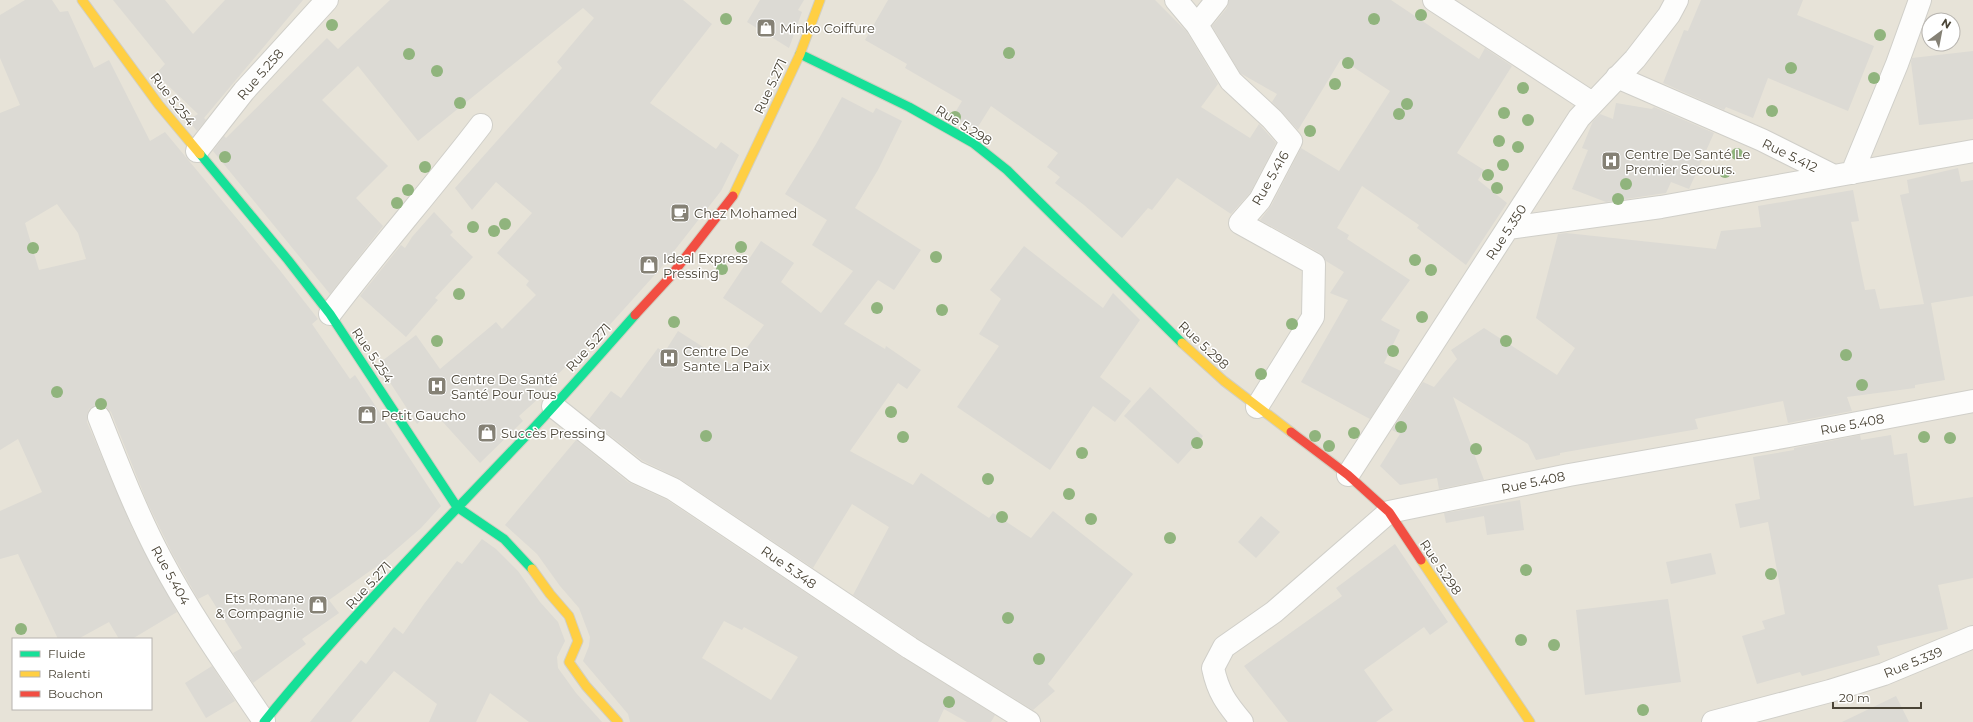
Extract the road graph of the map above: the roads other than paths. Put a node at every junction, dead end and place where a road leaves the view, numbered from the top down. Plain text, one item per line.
1 (82, 0) edge
2 (327, 0) edge
3 (820, 0) edge
4 (1176, 0) edge
5 (1218, 0) edge
6 (1434, 0) edge
7 (1677, 0) edge
8 (1920, 0) edge
9 (1197, 25) junction
10 (800, 54) junction
11 (1617, 77) junction
12 (1592, 103) junction
13 (481, 125) dead end
14 (197, 150) junction
15 (1973, 151) edge
16 (1843, 175) junction
17 (1508, 228) junction
18 (330, 314) junction
19 (1973, 401) edge
20 (553, 406) junction
21 (1257, 407) junction
22 (99, 417) dead end
23 (1348, 475) junction
24 (457, 506) junction
25 (1389, 512) junction
26 (1973, 638) edge
27 (264, 722) edge
28 (618, 722) edge
29 (1030, 722) edge
30 (1242, 722) edge
31 (1530, 722) edge
32 (1713, 722) edge

1 - 14 street, Rue 5.254
2 - 14 street, Rue 5.258
3 - 10 street, Rue 5.271
4 - 9 street, Rue 5.416
5 - 9 street
6 - 12 street
7 - 11 street, Rue 5.350
8 - 16 street
9 - 21 street, Rue 5.416
10 - 20 street, Rue 5.271
10 - 21 street, Rue 5.298
11 - 12 street, Rue 5.350
11 - 16 street, Rue 5.412
12 - 17 street, Rue 5.350
13 - 18 street
14 - 18 street, Rue 5.254
15 - 16 street
16 - 17 street
17 - 23 street, Rue 5.350
18 - 24 street, Rue 5.254
19 - 25 street, Rue 5.408
20 - 24 street, Rue 5.271
20 - 29 street, Rue 5.348
21 - 23 street, Rue 5.298
22 - 27 street, Rue 5.404
23 - 25 street, Rue 5.298
24 - 27 street, Rue 5.271
24 - 28 street, Rue 5.254
25 - 30 street, Rue 5.408
25 - 31 street, Rue 5.298
26 - 32 street, Rue 5.339

